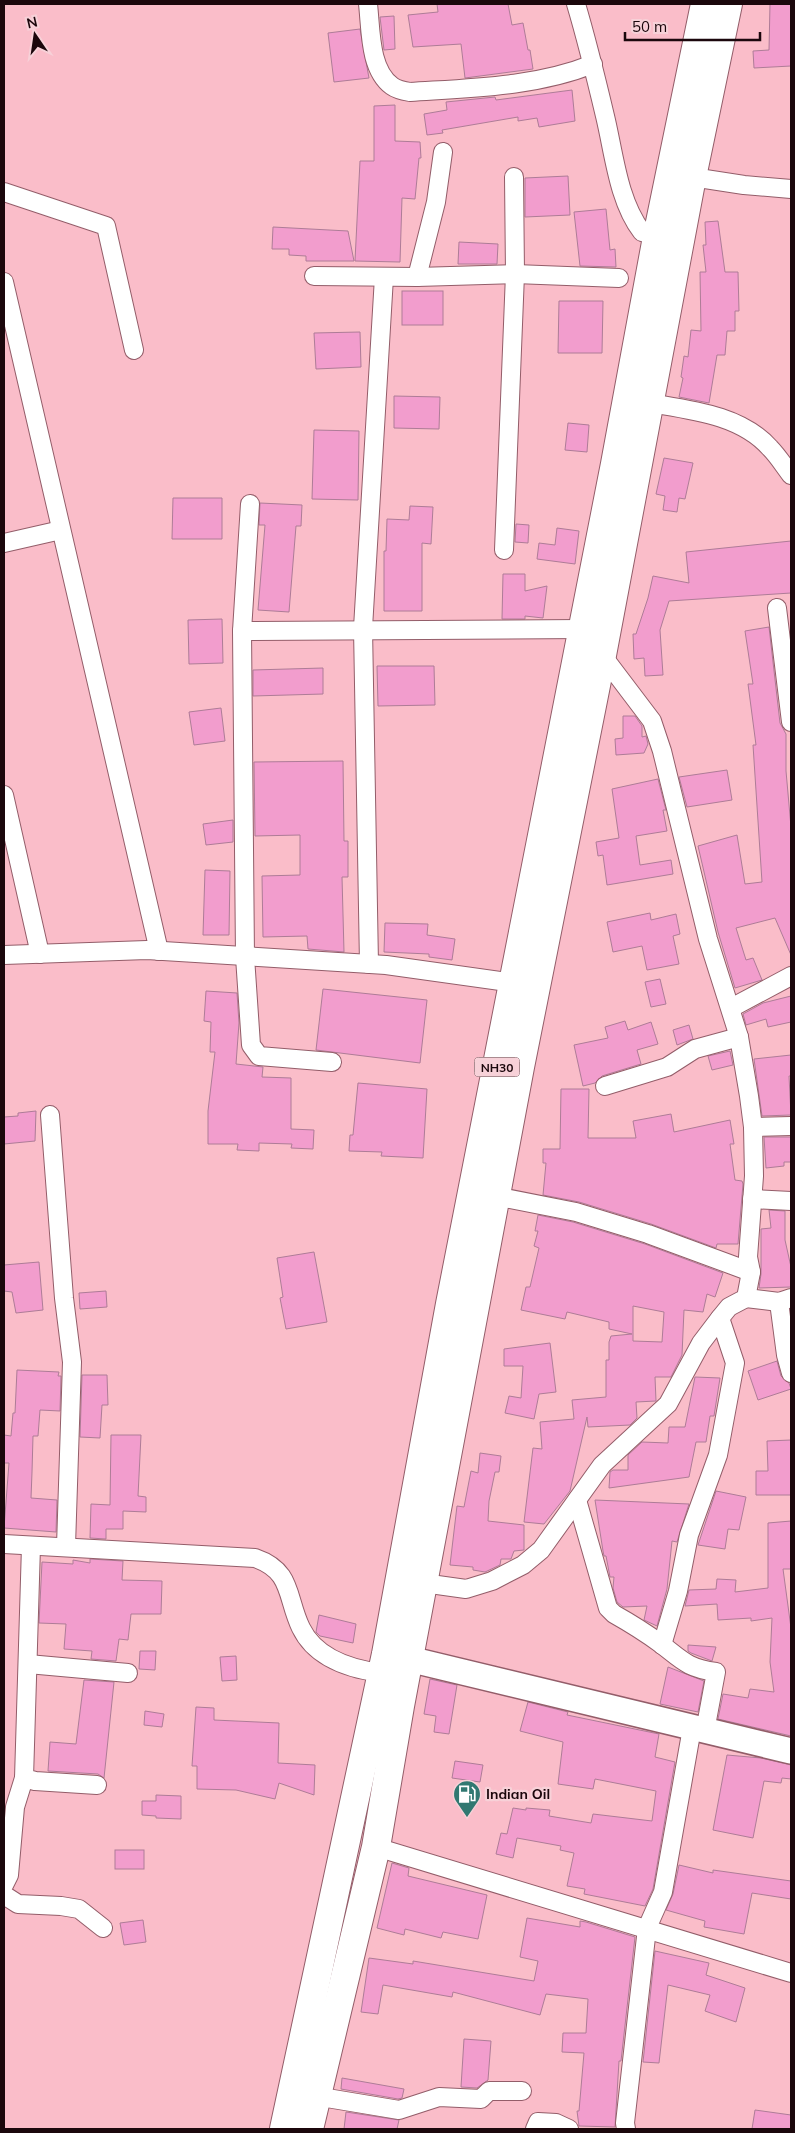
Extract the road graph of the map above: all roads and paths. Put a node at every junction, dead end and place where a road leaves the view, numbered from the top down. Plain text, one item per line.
1 (368, 4) edge
2 (576, 4) edge
3 (705, 4) edge
4 (728, 4) edge
5 (593, 64) junction
6 (443, 152) dead end
7 (514, 177) dead end
8 (692, 177) junction
9 (791, 189) edge
10 (4, 192) edge
11 (669, 238) junction
12 (515, 274) junction
13 (314, 276) dead end
14 (384, 277) junction
15 (416, 277) junction
16 (619, 278) dead end
17 (4, 282) edge
18 (134, 350) dead end
19 (650, 403) junction
20 (791, 475) edge
21 (250, 504) dead end
22 (62, 530) junction
23 (4, 543) edge
24 (504, 550) dead end
25 (778, 608) dead end
26 (363, 628) junction
27 (584, 629) junction
28 (242, 631) junction
29 (602, 656) junction
30 (791, 722) edge
31 (4, 795) edge
32 (159, 951) junction
33 (40, 954) junction
34 (4, 955) edge
35 (245, 957) junction
36 (369, 964) junction
37 (791, 976) edge
38 (514, 983) junction
39 (731, 1008) junction
40 (739, 1037) junction
41 (332, 1062) dead end
42 (605, 1086) dead end
43 (50, 1115) dead end
44 (791, 1126) edge
45 (753, 1127) junction
46 (496, 1196) junction
47 (752, 1199) junction
48 (791, 1201) edge
49 (751, 1272) junction
50 (746, 1298) junction
51 (785, 1300) edge
52 (720, 1318) junction
53 (791, 1373) edge
54 (577, 1500) junction
55 (4, 1544) edge
56 (31, 1546) junction
57 (66, 1546) junction
58 (423, 1583) junction
59 (662, 1644) junction
60 (392, 1662) junction
61 (28, 1664) junction
62 (128, 1672) dead end
63 (698, 1730) junction
64 (791, 1751) edge
65 (24, 1778) junction
66 (97, 1785) dead end
67 (376, 1847) junction
68 (4, 1885) edge
69 (4, 1895) edge
70 (103, 1928) dead end
71 (647, 1928) junction
72 (791, 1973) edge
73 (522, 2091) dead end
74 (316, 2096) junction
75 (284, 2129) edge
76 (308, 2129) edge
77 (535, 2129) edge
78 (569, 2129) edge
79 (626, 2129) edge

1 - 5 street
2 - 5 street
3 - 11 highway, NH30
4 - 8 highway, NH30
5 - 11 street
6 - 15 street
7 - 12 street
8 - 9 street
8 - 11 highway, NH30
10 - 18 street
11 - 19 highway, NH30
11 - 27 highway, NH30
12 - 15 street
12 - 16 street
12 - 24 street
13 - 14 street
14 - 15 street
14 - 26 street
17 - 22 street
19 - 20 street
19 - 29 highway, NH30
21 - 28 street
22 - 23 street
22 - 32 street
25 - 30 street
26 - 27 street
26 - 28 street
26 - 36 street
27 - 38 highway, NH30
28 - 35 street
29 - 39 street
29 - 46 highway, NH30
31 - 33 street
32 - 33 street
32 - 35 street
33 - 34 street
35 - 36 street
35 - 41 street
36 - 38 street
37 - 39 street
38 - 60 highway, NH30
39 - 40 street
40 - 42 street
40 - 45 street
43 - 57 street
44 - 45 street
45 - 47 street
46 - 49 street
46 - 58 highway, NH30
47 - 48 street
47 - 49 street
49 - 50 street
50 - 51 street
50 - 52 street
51 - 53 street
52 - 54 street
52 - 59 street
54 - 58 street
54 - 59 street
55 - 56 street
56 - 57 street
56 - 61 street
57 - 60 street
58 - 60 highway, NH30
59 - 63 street
60 - 63 street
60 - 67 highway, NH30
60 - 75 highway, NH30
61 - 62 street
61 - 65 street
63 - 64 street
63 - 71 street
65 - 66 street
65 - 68 street
67 - 71 street
67 - 74 highway, NH30
69 - 70 street
71 - 72 street
71 - 79 street
73 - 74 street
74 - 76 highway, NH30
77 - 78 street

